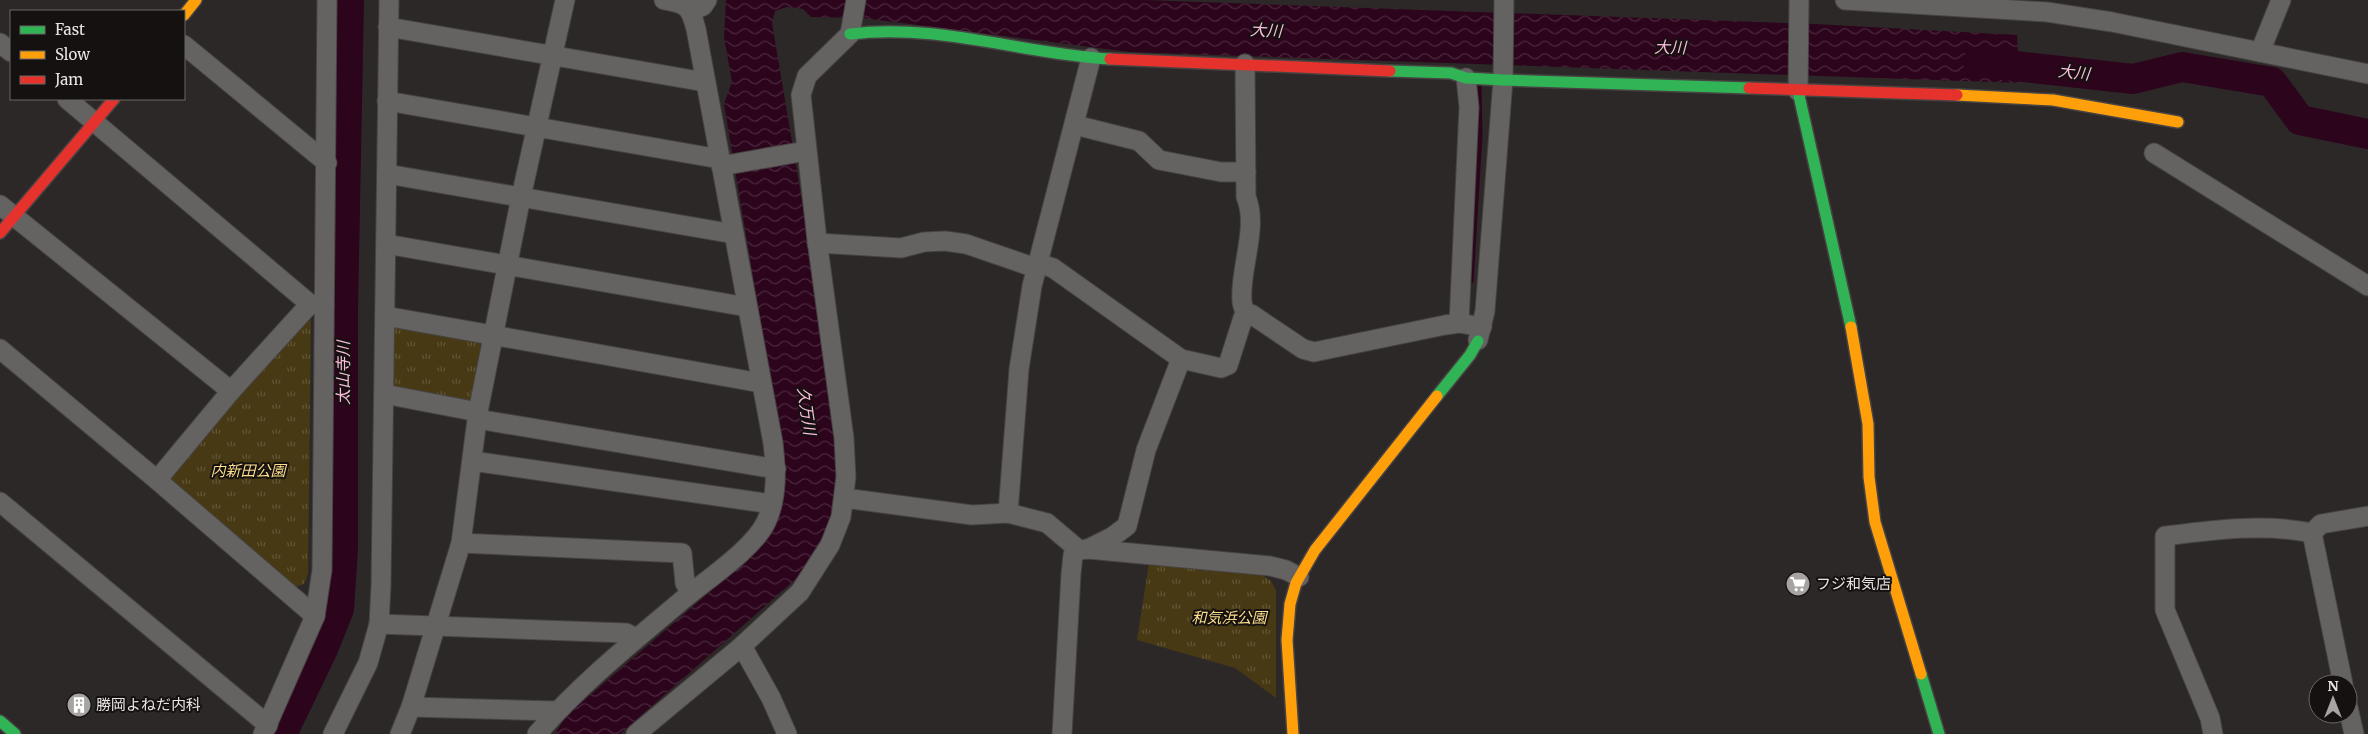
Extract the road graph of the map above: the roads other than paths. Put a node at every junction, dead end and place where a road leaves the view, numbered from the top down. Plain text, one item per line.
1 (196, 0) edge
2 (327, 0) edge
3 (389, 0) edge
4 (565, 0) edge
5 (664, 0) edge
6 (856, 0) edge
7 (1845, 0) edge
8 (2281, 0) edge
9 (1504, 1) edge
10 (1799, 4) edge
11 (699, 6) edge
12 (185, 14) edge
13 (388, 27) junction
14 (851, 29) junction
15 (0, 42) edge
16 (185, 46) edge
17 (10, 51) edge
18 (2260, 52) junction
19 (552, 56) junction
20 (1091, 58) junction
21 (1245, 64) junction
22 (2368, 74) edge
23 (1468, 78) junction
24 (1499, 78) junction
25 (706, 82) junction
26 (1798, 88) junction
27 (68, 100) edge
28 (113, 100) edge
29 (388, 101) junction
30 (95, 122) junction
31 (2178, 122) dead end
32 (1075, 125) junction
33 (536, 127) junction
34 (802, 152) junction
35 (2154, 153) dead end
36 (327, 163) junction
37 (724, 163) junction
38 (1246, 172) junction
39 (386, 174) junction
40 (521, 197) junction
41 (7, 210) edge
42 (0, 233) edge
43 (734, 234) junction
44 (817, 243) junction
45 (386, 244) junction
46 (507, 265) junction
47 (1037, 265) junction
48 (2368, 286) edge
49 (317, 304) junction
50 (747, 307) junction
51 (385, 316) junction
52 (1247, 316) junction
53 (1459, 323) junction
54 (1480, 334) junction
55 (493, 336) junction
56 (0, 349) edge
57 (1181, 359) junction
58 (762, 383) junction
59 (231, 391) junction
60 (384, 394) junction
61 (477, 415) junction
62 (472, 461) junction
63 (776, 469) junction
64 (157, 480) junction
65 (844, 498) junction
66 (0, 502) edge
67 (772, 504) junction
68 (1008, 513) junction
69 (2368, 516) edge
70 (1128, 526) junction
71 (2312, 533) junction
72 (461, 543) junction
73 (1083, 549) junction
74 (1138, 554) junction
75 (1299, 577) junction
76 (691, 593) junction
77 (315, 616) junction
78 (379, 624) junction
79 (435, 626) junction
80 (636, 638) junction
81 (742, 646) junction
82 (2341, 674) edge
83 (411, 707) junction
84 (557, 711) junction
85 (0, 721) edge
86 (266, 729) edge
87 (15, 734) edge
88 (333, 734) edge
89 (400, 734) edge
90 (537, 734) edge
91 (636, 734) edge
92 (787, 734) edge
93 (1062, 734) edge
94 (1293, 734) edge
95 (1939, 734) edge
96 (2213, 734) edge

1 - 12 street
2 - 36 street
3 - 13 street
4 - 19 street
5 - 11 street
6 - 14 street
7 - 18 street
8 - 18 street
9 - 24 street
10 - 26 street
11 - 25 street
13 - 19 street
13 - 29 street
14 - 20 street
14 - 34 street
15 - 17 street
16 - 36 street
18 - 22 street
19 - 25 street
19 - 33 street
20 - 21 street
20 - 32 street
21 - 23 street
21 - 38 street
23 - 24 street
23 - 53 street
24 - 26 street
24 - 54 street
25 - 37 street
26 - 31 street
26 - 95 street
27 - 30 street
28 - 30 street
29 - 33 street
29 - 39 street
30 - 41 street
30 - 49 street
32 - 38 street
32 - 47 street
33 - 37 street
33 - 40 street
34 - 37 street
34 - 44 street
35 - 48 street
36 - 49 street
37 - 43 street
38 - 52 street
39 - 40 street
39 - 45 street
40 - 43 street
40 - 46 street
41 - 42 street
41 - 59 street
43 - 50 street
44 - 47 street
44 - 65 street
45 - 46 street
45 - 51 street
46 - 50 street
46 - 55 street
47 - 57 street
47 - 68 street
49 - 59 street
49 - 77 street
50 - 58 street
51 - 55 street
51 - 60 street
52 - 53 street
52 - 57 street
53 - 54 street
54 - 75 street
55 - 58 street
55 - 61 street
56 - 64 street
57 - 70 street
58 - 63 street
59 - 64 street
60 - 61 street
60 - 78 street
61 - 62 street
61 - 63 street
62 - 67 street
62 - 72 street
63 - 67 street
64 - 77 street
65 - 68 street
65 - 81 street
66 - 86 street
67 - 76 street
68 - 73 street
69 - 71 street
70 - 73 street
70 - 74 street
71 - 82 street
71 - 96 street
72 - 76 street
72 - 79 street
73 - 74 street
73 - 93 street
74 - 75 street
75 - 94 street
76 - 80 street
77 - 86 street
78 - 79 street
78 - 88 street
79 - 80 street
79 - 83 street
80 - 84 street
81 - 91 street
81 - 92 street
83 - 84 street
83 - 89 street
84 - 90 street
85 - 87 street

